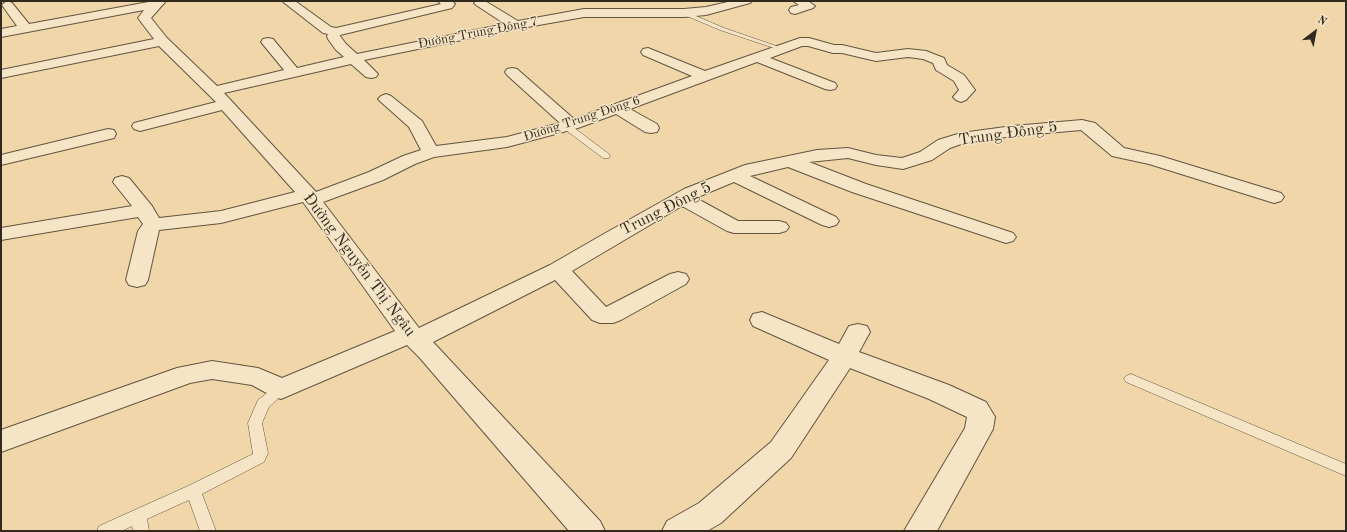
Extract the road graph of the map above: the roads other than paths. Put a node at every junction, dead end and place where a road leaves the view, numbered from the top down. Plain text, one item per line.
1 (288, 1) edge
2 (444, 1) edge
3 (746, 1) edge
4 (158, 3) edge
5 (480, 3) dead end
6 (8, 5) dead end
7 (684, 13) junction
8 (516, 25) junction
9 (25, 28) junction
10 (336, 32) junction
11 (1, 33) edge
12 (162, 41) junction
13 (268, 42) dead end
14 (782, 49) junction
15 (674, 51) dead end
16 (648, 52) dead end
17 (355, 58) junction
18 (758, 58) junction
19 (723, 71) junction
20 (293, 72) junction
21 (512, 72) dead end
22 (1, 74) edge
23 (371, 74) dead end
24 (706, 77) junction
25 (830, 86) dead end
26 (220, 97) junction
27 (961, 97) dead end
28 (386, 99) dead end
29 (618, 108) junction
30 (569, 125) junction
31 (140, 126) dead end
32 (651, 128) dead end
33 (108, 134) dead end
34 (431, 152) junction
35 (606, 156) dead end
36 (1, 160) edge
37 (792, 162) junction
38 (735, 176) junction
39 (122, 182) dead end
40 (1274, 197) dead end
41 (310, 198) junction
42 (681, 198) junction
43 (149, 217) junction
44 (829, 221) dead end
45 (779, 227) dead end
46 (1, 234) edge
47 (1006, 237) dead end
48 (558, 270) junction
49 (678, 279) dead end
50 (137, 280) dead end
51 (762, 320) dead end
52 (413, 337) junction
53 (851, 344) junction
54 (1131, 379) dead end
55 (281, 389) junction
56 (1, 441) edge
57 (1346, 470) edge
58 (193, 491) junction
59 (139, 523) edge
60 (105, 531) edge
61 (208, 531) edge
62 (588, 531) edge
63 (678, 531) edge
64 (920, 531) edge

1 - 10 street
2 - 10 street
3 - 7 street, Đường Trung Đông 7
4 - 9 street
4 - 12 street, Đường Nguyễn Thị Ngâu
5 - 8 street
6 - 9 street
7 - 8 street, Đường Trung Đông 7
7 - 14 lane
8 - 17 street, Đường Trung Đông 7
9 - 11 street
10 - 17 street
12 - 22 street
12 - 26 street, Đường Nguyễn Thị Ngâu
13 - 20 street
14 - 18 street, Đường Trung Đông 6
14 - 27 street, Đường Trung Đông 6
15 - 19 street
16 - 24 street
17 - 20 street, Đường Trung Đông 7
17 - 23 street
18 - 19 street, Đường Trung Đông 6
18 - 25 street
19 - 24 street, Đường Trung Đông 6
20 - 26 street, Đường Trung Đông 7
21 - 30 street
24 - 29 street, Đường Trung Đông 6
26 - 31 street, Đường Trung Đông 7
26 - 41 street, Đường Nguyễn Thị Ngâu
28 - 34 street
29 - 30 street, Đường Trung Đông 6
29 - 32 street
30 - 34 street, Đường Trung Đông 6
30 - 35 lane
33 - 36 street
34 - 41 street, Đường Trung Đông 6
37 - 38 street, Trung Đông 5
37 - 40 street, Trung Đông 5
37 - 47 street
38 - 42 street, Trung Đông 5
38 - 44 street
39 - 43 street
41 - 43 street, Đường Trung Đông 6
41 - 52 street, Đường Nguyễn Thị Ngâu
42 - 45 street
42 - 48 street, Trung Đông 5
43 - 46 street, Đường Trung Đông 6
43 - 50 street
48 - 49 street
48 - 52 street, Trung Đông 5
51 - 53 street
52 - 55 street, Trung Đông 5
52 - 62 street, Đường Nguyễn Thị Ngâu
53 - 63 street
53 - 64 street
54 - 57 lane
55 - 56 street
55 - 58 lane
58 - 59 lane
58 - 61 lane
59 - 60 lane

